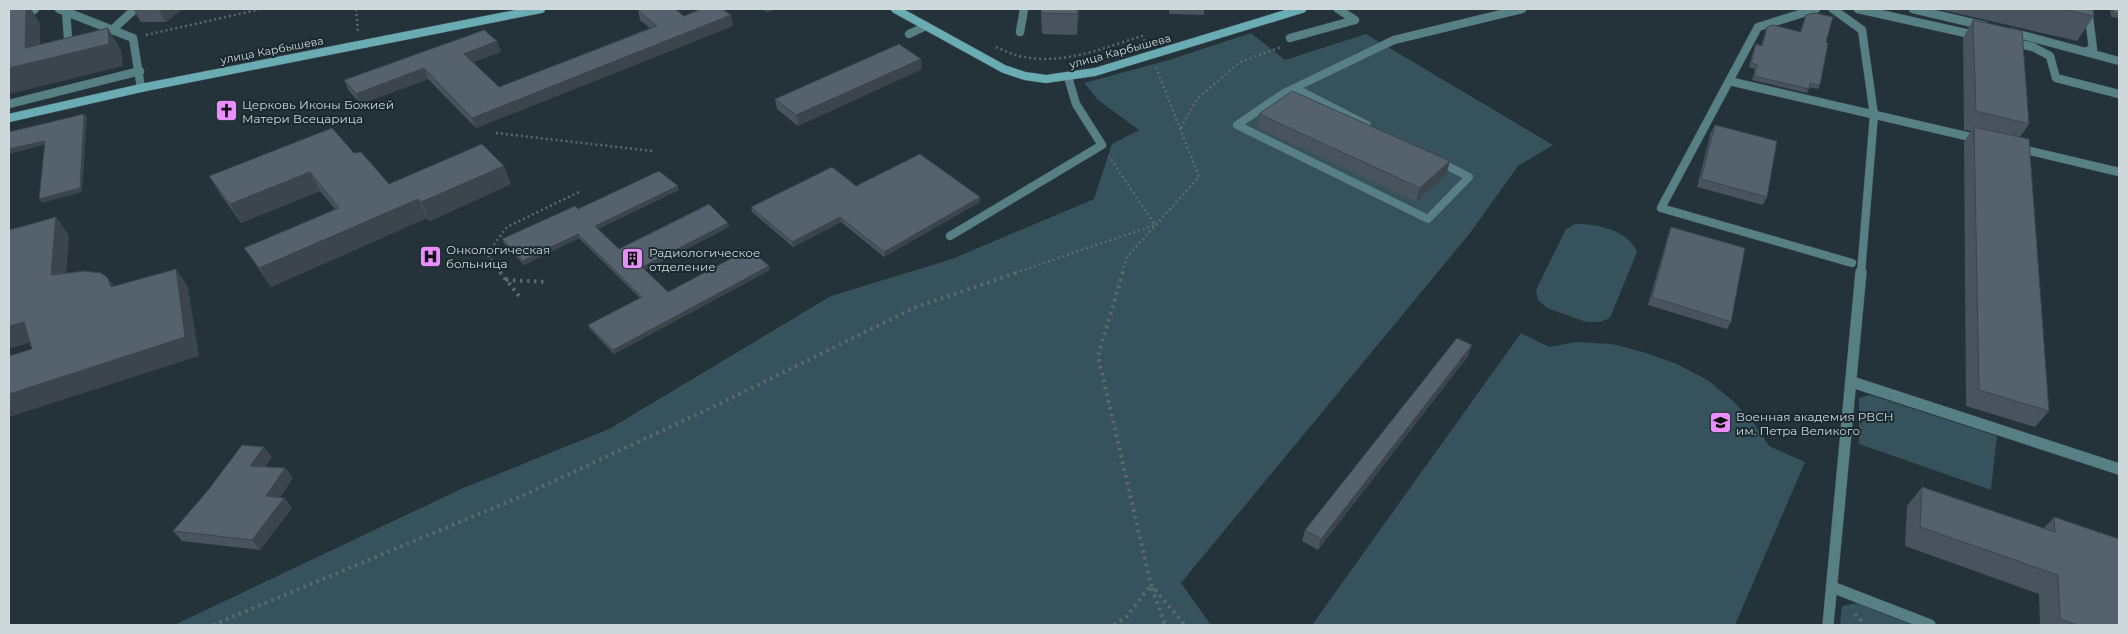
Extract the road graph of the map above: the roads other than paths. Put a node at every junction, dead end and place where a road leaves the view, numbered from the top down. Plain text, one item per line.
1 (35, 9) edge
2 (135, 9) edge
3 (535, 9) edge
4 (895, 9) edge
5 (1024, 9) edge
6 (1302, 9) edge
7 (1338, 9) edge
8 (1522, 9) edge
9 (1816, 9) edge
10 (1833, 9) edge
11 (1858, 9) edge
12 (1914, 9) edge
13 (63, 10) edge
14 (2071, 14) dead end
15 (9, 24) edge
16 (926, 26) junction
17 (1992, 28) edge
18 (112, 30) junction
19 (2001, 30) edge
20 (1020, 32) dead end
21 (909, 34) dead end
22 (1984, 36) edge
23 (133, 38) junction
24 (1290, 38) road end
25 (2004, 40) edge
26 (114, 42) dead end
27 (2087, 50) junction
28 (78, 51) edge
29 (2119, 61) edge
30 (140, 71) junction
31 (1068, 78) junction
32 (1729, 81) junction
33 (141, 88) junction
34 (1295, 88) junction
35 (2119, 94) edge
36 (9, 104) edge
37 (1874, 114) junction
38 (9, 118) edge
39 (1373, 128) edge
40 (1988, 141) edge
41 (2007, 146) edge
42 (1425, 155) edge
43 (2119, 172) edge
44 (950, 236) dead end
45 (1852, 263) dead end
46 (1852, 382) junction
47 (2119, 468) edge
48 (1832, 587) junction
49 (1828, 625) edge
50 (1930, 625) edge

1 - 15 lane
2 - 18 lane
3 - 33 street, улица Карбышева
4 - 16 street, улица Карбышева
5 - 20 lane
6 - 31 street, улица Карбышева
7 - 24 lane
8 - 34 lane
9 - 32 lane
10 - 37 lane
11 - 22 lane
12 - 17 lane
13 - 18 lane
13 - 28 lane
14 - 27 lane
16 - 21 lane
16 - 31 street, улица Карбышева
18 - 23 lane
19 - 27 lane
23 - 26 lane
23 - 30 lane
25 - 35 lane
27 - 29 lane
30 - 33 lane
30 - 36 lane
31 - 44 lane
32 - 37 lane
32 - 45 lane
33 - 38 street, улица Карбышева
34 - 39 lane
34 - 42 lane
37 - 40 lane
37 - 46 lane
41 - 43 lane
46 - 47 lane
46 - 48 lane
48 - 49 lane
48 - 50 lane

